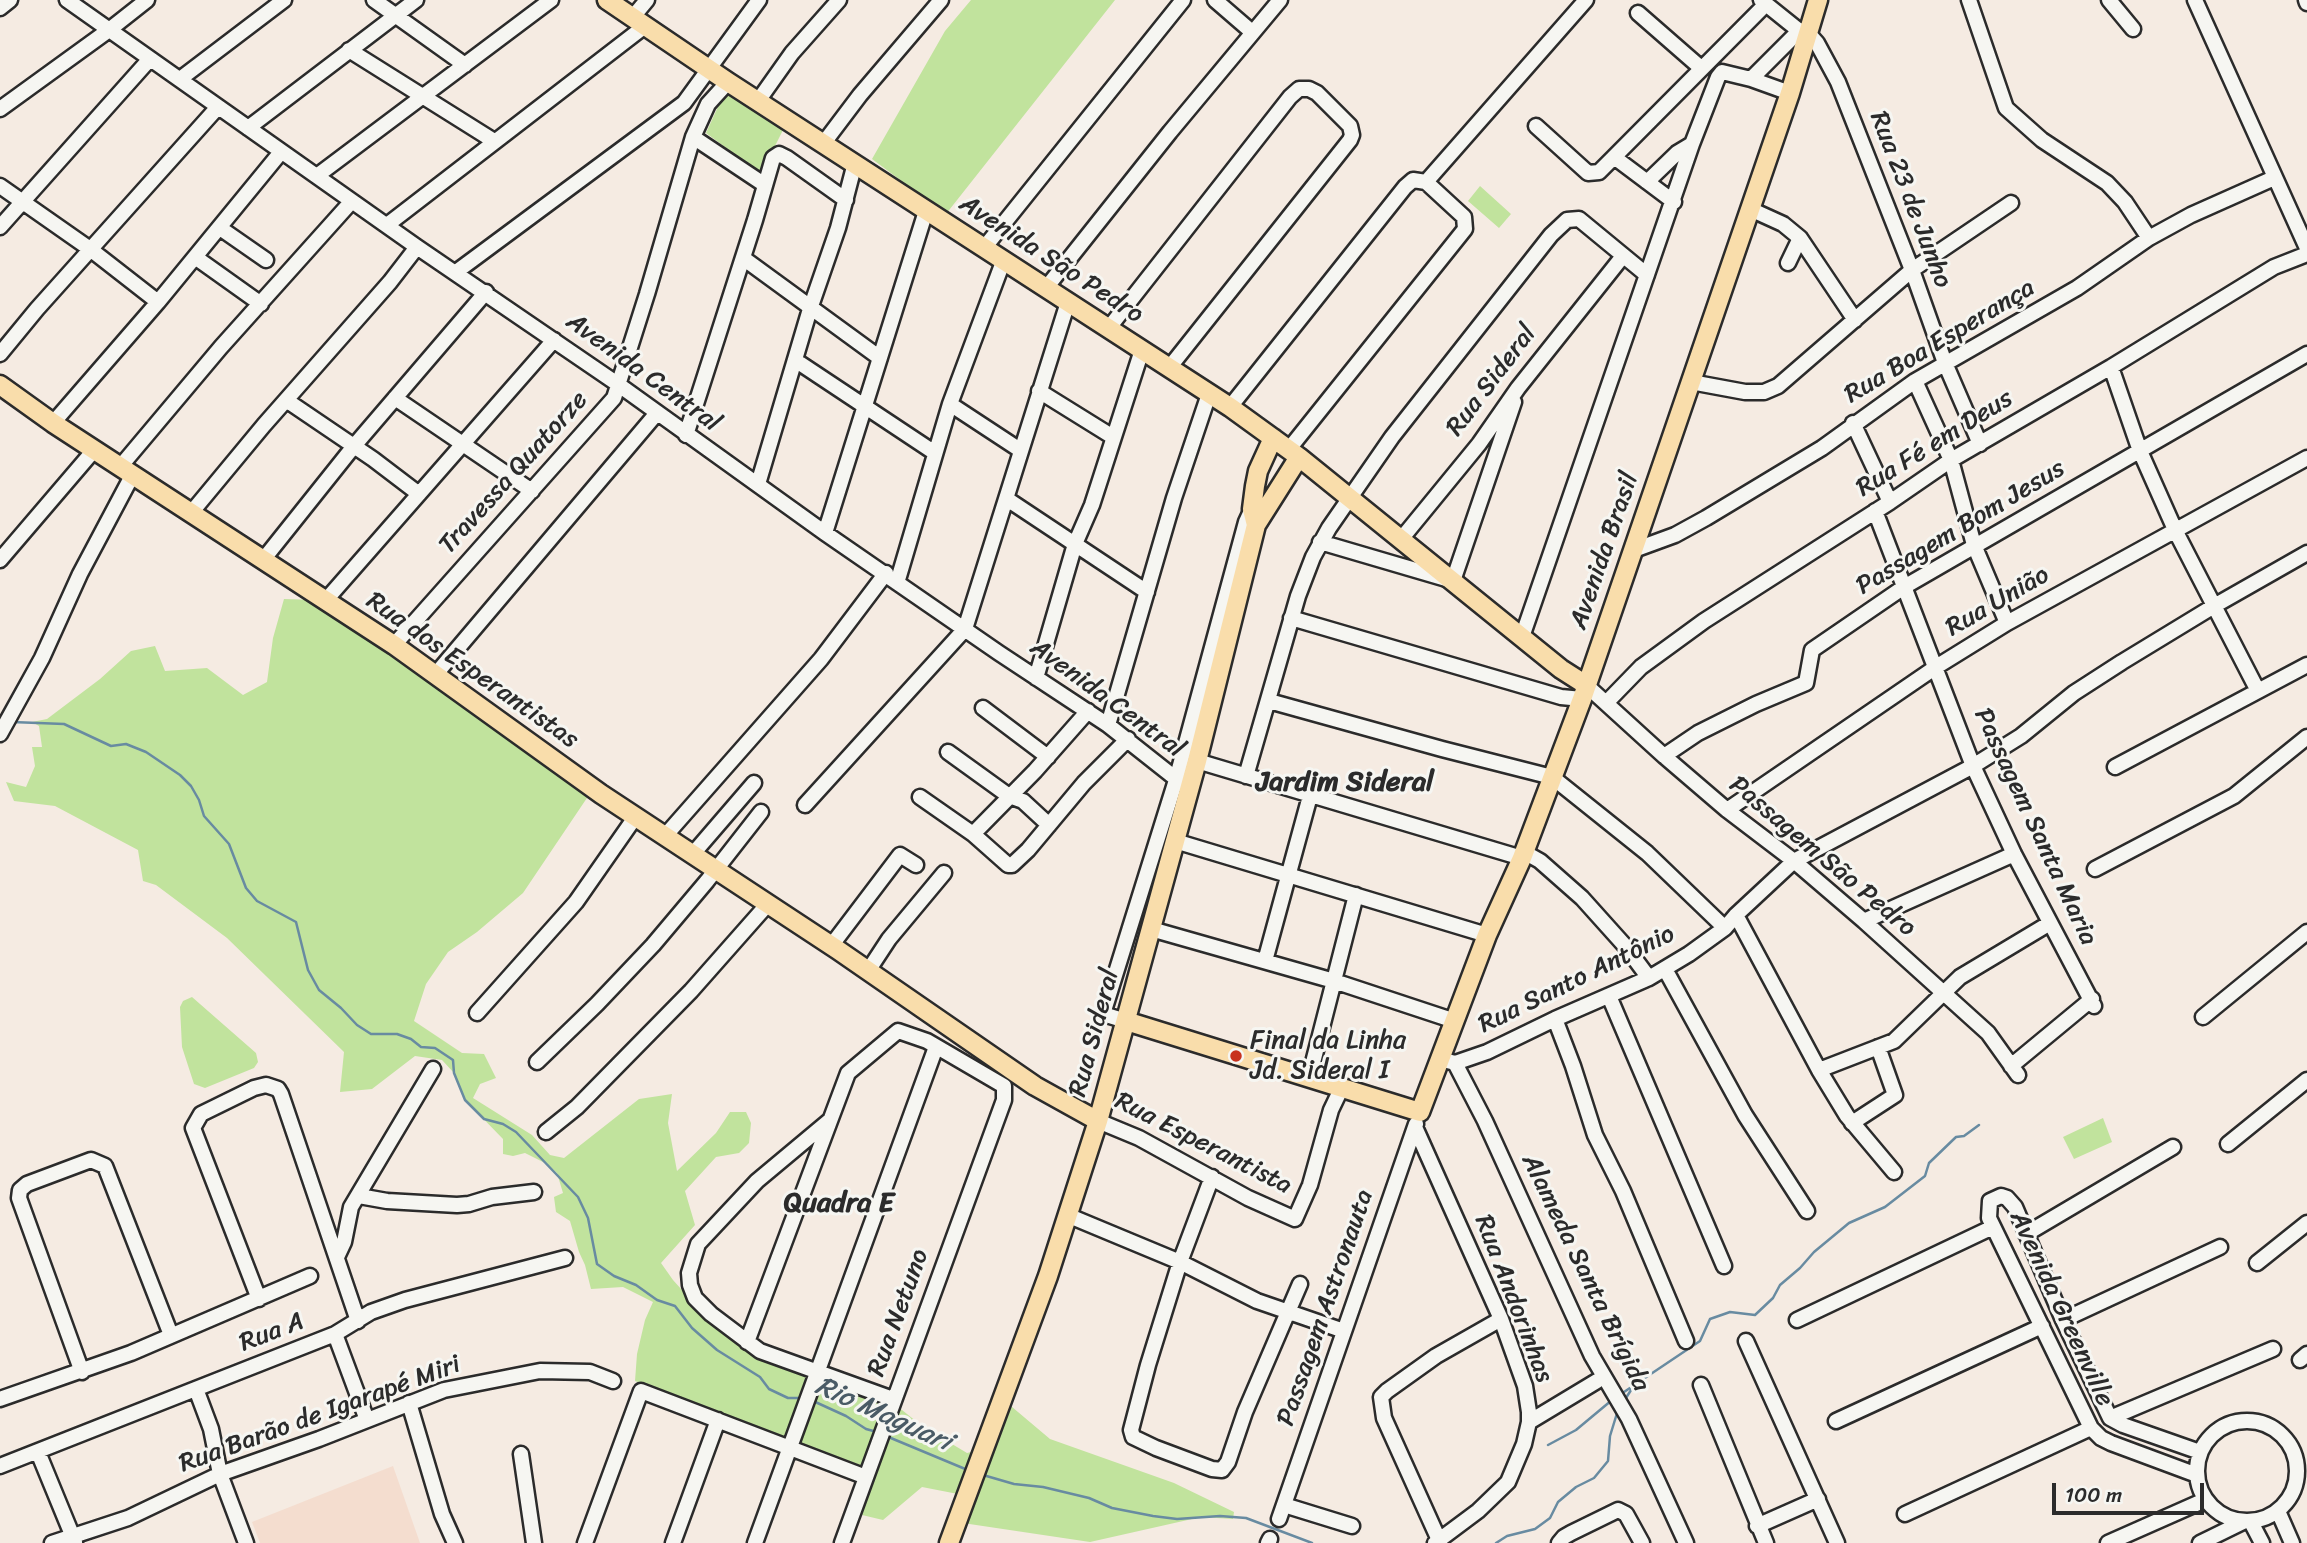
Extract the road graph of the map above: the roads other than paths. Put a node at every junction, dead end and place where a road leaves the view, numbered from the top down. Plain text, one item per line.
1 (10, 0) edge
2 (67, 0) edge
3 (147, 0) edge
4 (284, 0) edge
5 (374, 0) edge
6 (416, 0) edge
7 (551, 0) edge
8 (607, 0) edge
9 (647, 0) edge
10 (759, 0) edge
11 (839, 0) edge
12 (941, 0) edge
13 (1182, 0) edge
14 (1215, 0) edge
15 (1280, 0) edge
16 (1586, 0) edge
17 (1818, 0) edge
18 (1969, 0) edge
19 (2109, 0) edge
20 (2195, 0) edge
21 (1763, 2) edge
22 (0, 8) edge
23 (1638, 13) dead end
24 (395, 15) junction
25 (639, 22) junction
26 (2133, 29) dead end
27 (110, 30) junction
28 (1804, 31) junction
29 (1252, 32) junction
30 (349, 50) junction
31 (149, 60) junction
32 (1705, 64) junction
33 (464, 65) junction
34 (709, 69) junction
35 (1722, 72) junction
36 (180, 79) junction
37 (1751, 79) junction
38 (728, 82) junction
39 (1790, 93) junction
40 (423, 96) junction
41 (758, 101) junction
42 (684, 103) junction
43 (218, 107) junction
44 (0, 109) edge
45 (701, 116) junction
46 (1536, 126) dead end
47 (248, 128) junction
48 (693, 137) junction
49 (494, 141) junction
50 (823, 144) junction
51 (1692, 144) junction
52 (281, 152) junction
53 (1615, 157) junction
54 (855, 163) junction
55 (318, 175) junction
56 (2273, 178) junction
57 (1426, 182) junction
58 (1647, 182) junction
59 (765, 185) junction
60 (0, 186) edge
61 (846, 200) junction
62 (352, 201) junction
63 (22, 202) junction
64 (1674, 202) junction
65 (2011, 203) dead end
66 (1750, 209) junction
67 (926, 211) junction
68 (387, 225) junction
69 (0, 227) edge
70 (220, 228) junction
71 (1800, 238) junction
72 (2149, 238) junction
73 (417, 247) junction
74 (984, 248) junction
75 (2307, 248) edge
76 (90, 249) junction
77 (2307, 254) edge
78 (1623, 256) junction
79 (195, 257) junction
80 (743, 258) junction
81 (266, 260) dead end
82 (1003, 262) junction
83 (1788, 263) dead end
84 (1912, 270) junction
85 (456, 272) junction
86 (1647, 275) junction
87 (1046, 288) junction
88 (486, 292) junction
89 (158, 302) junction
90 (1068, 302) junction
91 (261, 304) junction
92 (810, 310) junction
93 (1855, 320) junction
94 (1108, 328) junction
95 (554, 340) junction
96 (1142, 350) junction
97 (0, 354) edge
98 (2307, 354) edge
99 (880, 358) junction
100 (795, 360) junction
101 (1945, 363) junction
102 (2111, 367) junction
103 (1169, 368) junction
104 (1915, 381) junction
105 (1691, 382) junction
106 (0, 385) edge
107 (619, 385) junction
108 (1518, 388) junction
109 (1039, 391) junction
110 (1209, 394) junction
111 (395, 398) junction
112 (286, 400) junction
113 (950, 404) junction
114 (866, 406) junction
115 (1230, 407) junction
116 (657, 413) junction
117 (53, 423) junction
118 (1853, 423) junction
119 (686, 435) junction
120 (1113, 437) junction
121 (1273, 438) junction
122 (464, 444) junction
123 (1980, 444) junction
124 (354, 446) junction
125 (95, 449) junction
126 (1020, 450) junction
127 (2140, 451) junction
128 (934, 453) junction
129 (1294, 453) junction
130 (2307, 458) edge
131 (1951, 460) junction
132 (127, 470) junction
133 (758, 484) junction
134 (532, 491) junction
135 (419, 494) junction
136 (1349, 497) junction
137 (1007, 499) junction
138 (1890, 502) junction
139 (1874, 511) junction
140 (191, 513) junction
141 (1254, 517) junction
142 (2176, 532) junction
143 (825, 533) junction
144 (1402, 538) junction
145 (1320, 542) junction
146 (1075, 544) junction
147 (1975, 545) junction
148 (1633, 550) junction
149 (2307, 553) edge
150 (0, 560) edge
151 (263, 560) junction
152 (892, 578) junction
153 (1453, 581) junction
154 (1904, 587) junction
155 (1147, 592) junction
156 (326, 600) junction
157 (2214, 606) junction
158 (1291, 618) junction
159 (2007, 623) junction
160 (965, 629) junction
161 (1522, 637) junction
162 (394, 645) junction
163 (2307, 665) edge
164 (1936, 667) junction
165 (441, 668) dead end
166 (1037, 678) junction
167 (2258, 691) junction
168 (1584, 692) junction
169 (1269, 701) junction
170 (1607, 702) junction
171 (983, 708) dead end
172 (1088, 711) junction
173 (1108, 724) junction
174 (4, 726) edge
175 (2307, 737) edge
176 (1129, 739) junction
177 (948, 752) dead end
178 (1664, 756) junction
179 (1048, 757) junction
180 (1197, 761) junction
181 (1973, 766) junction
182 (2115, 767) dead end
183 (1246, 776) junction
184 (1552, 777) junction
185 (754, 783) dead end
186 (1183, 784) junction
187 (1009, 796) junction
188 (1310, 796) junction
189 (920, 797) dead end
190 (805, 805) dead end
191 (1727, 810) junction
192 (761, 811) dead end
193 (636, 816) junction
194 (1049, 825) junction
195 (973, 834) junction
196 (665, 836) junction
197 (1175, 841) junction
198 (2014, 854) junction
199 (692, 855) junction
200 (1523, 855) junction
201 (1794, 861) junction
202 (916, 865) dead end
203 (2095, 869) dead end
204 (715, 871) junction
205 (944, 873) dead end
206 (1288, 873) junction
207 (1356, 895) junction
208 (767, 905) junction
209 (1736, 915) junction
210 (1864, 921) junction
211 (2050, 923) junction
212 (1725, 928) junction
213 (1151, 929) junction
214 (2307, 932) edge
215 (1487, 935) junction
216 (831, 946) junction
217 (1265, 961) junction
218 (1665, 968) junction
219 (868, 971) junction
220 (1649, 978) junction
221 (1334, 981) junction
222 (1943, 993) junction
223 (1609, 996) junction
224 (913, 1001) joint
225 (477, 1013) dead end
226 (2203, 1017) dead end
227 (1555, 1019) junction
228 (1126, 1021) junction
229 (1455, 1021) junction
230 (936, 1047) junction
231 (1878, 1047) junction
232 (1448, 1061) junction
233 (537, 1062) dead end
234 (433, 1069) dead end
235 (1819, 1070) junction
236 (2015, 1070) joint
237 (1309, 1078) junction
238 (2307, 1080) edge
239 (1342, 1087) junction
240 (831, 1119) junction
241 (1418, 1119) junction
242 (1098, 1121) junction
243 (1852, 1123) junction
244 (546, 1132) dead end
245 (2228, 1144) dead end
246 (2173, 1147) dead end
247 (1894, 1171) dead end
248 (1212, 1177) junction
249 (534, 1192) dead end
250 (359, 1196) junction
251 (1807, 1211) dead end
252 (1067, 1215) junction
253 (2307, 1223) edge
254 (1993, 1227) junction
255 (2026, 1234) junction
256 (2220, 1247) dead end
257 (337, 1257) junction
258 (565, 1258) dead end
259 (1180, 1262) junction
260 (2257, 1263) dead end
261 (1724, 1266) dead end
262 (310, 1276) dead end
263 (1300, 1284) dead end
264 (259, 1299) junction
265 (1288, 1313) junction
266 (1501, 1319) junction
267 (1797, 1320) dead end
268 (2063, 1320) junction
269 (358, 1321) junction
270 (2042, 1326) junction
271 (1344, 1331) junction
272 (335, 1334) junction
273 (171, 1335) junction
274 (1686, 1341) dead end
275 (1746, 1341) dead end
276 (747, 1342) junction
277 (2273, 1349) dead end
278 (82, 1372) junction
279 (819, 1373) junction
280 (613, 1381) dead end
281 (1597, 1381) dead end
282 (1701, 1385) dead end
283 (195, 1389) junction
284 (0, 1399) edge
285 (894, 1399) junction
286 (409, 1403) junction
287 (2110, 1418) junction
288 (367, 1420) junction
289 (718, 1420) junction
290 (1836, 1421) dead end
291 (1529, 1422) junction
292 (2091, 1428) junction
293 (790, 1448) junction
294 (38, 1452) junction
295 (2200, 1452) junction
296 (521, 1454) dead end
297 (0, 1466) edge
298 (220, 1474) junction
299 (2197, 1475) junction
300 (866, 1478) junction
301 (2307, 1488) edge
302 (2292, 1494) junction
303 (1818, 1499) junction
304 (2206, 1500) junction
305 (1284, 1504) junction
306 (2278, 1511) junction
307 (1905, 1514) dead end
308 (1279, 1519) dead end
309 (2247, 1522) junction
310 (1352, 1526) dead end
311 (1757, 1526) junction
312 (74, 1539) edge
313 (1437, 1542) edge
314 (52, 1543) edge
315 (246, 1543) edge
316 (455, 1543) edge
317 (534, 1543) edge
318 (585, 1543) edge
319 (673, 1543) edge
320 (755, 1543) edge
321 (842, 1543) edge
322 (949, 1543) edge
323 (1559, 1543) edge
324 (1642, 1543) edge
325 (1686, 1543) edge
326 (1766, 1543) edge
327 (1837, 1543) edge
328 (2108, 1543) edge
329 (2200, 1543) edge
330 (2262, 1543) edge
331 (2292, 1543) edge

1 - 22 street
2 - 27 street, Avenida Central
3 - 27 street
4 - 36 street
5 - 24 street
6 - 24 street
7 - 33 street
8 - 25 main road, Avenida São Pedro
9 - 25 street
10 - 34 street
11 - 41 street
12 - 50 street
13 - 74 street
14 - 29 street
15 - 29 street
16 - 57 street
17 - 28 main road, Avenida Brasil
18 - 72 street
19 - 26 street
20 - 56 street
21 - 28 street, Rua 23 de Junho
21 - 32 street
23 - 32 street
24 - 30 street
24 - 33 street
25 - 34 main road, Avenida São Pedro
25 - 49 street
27 - 31 street, Avenida Central
27 - 44 street
28 - 37 street
28 - 39 main road, Avenida Brasil
28 - 84 street, Rua 23 de Junho
29 - 87 street
30 - 40 street
30 - 47 street
31 - 36 street, Avenida Central
31 - 63 street
32 - 35 street
32 - 53 street
33 - 40 street
34 - 38 main road, Avenida São Pedro
34 - 42 street
35 - 37 street
35 - 51 street
36 - 43 street, Avenida Central
37 - 39 street
38 - 41 main road, Avenida São Pedro
38 - 45 street, Travessa Quatorze
39 - 66 main road, Avenida Brasil
40 - 49 street
40 - 55 street
41 - 50 main road, Avenida São Pedro
42 - 45 street
42 - 85 street
43 - 47 street, Avenida Central
43 - 76 street
45 - 48 street, Travessa Quatorze
46 - 53 street
47 - 52 street, Avenida Central
48 - 59 street
48 - 107 street, Travessa Quatorze
49 - 68 street
50 - 54 main road, Avenida São Pedro
51 - 58 street
51 - 64 street
52 - 55 street, Avenida Central
52 - 70 street
53 - 58 street
54 - 61 street
54 - 67 main road, Avenida São Pedro
55 - 62 street, Avenida Central
56 - 72 street, Rua Boa Esperança
56 - 75 street
57 - 115 street
57 - 129 street
58 - 64 street
59 - 61 street
59 - 80 street
60 - 63 street
61 - 92 street
62 - 68 street, Avenida Central
62 - 91 street
63 - 69 street
63 - 76 street
64 - 86 street
65 - 84 street
66 - 71 street
66 - 105 main road, Avenida Brasil
67 - 74 main road, Avenida São Pedro
67 - 99 street
68 - 73 street, Avenida Central
70 - 79 street
70 - 81 street
71 - 83 street
71 - 93 street
72 - 101 street, Rua Boa Esperança
73 - 85 street, Avenida Central
73 - 112 street
74 - 82 main road, Avenida São Pedro
76 - 89 street
76 - 97 street
77 - 102 street, Rua Fé em Deus
78 - 86 street
78 - 108 street, Rua Sideral
78 - 136 street
79 - 89 street
79 - 91 street
80 - 92 street
80 - 119 street
82 - 87 main road, Avenida São Pedro
82 - 113 street
84 - 93 street
84 - 101 street, Rua 23 de Junho
85 - 88 street, Avenida Central
86 - 161 street
87 - 90 main road, Avenida São Pedro
88 - 95 street, Avenida Central
88 - 111 street
89 - 117 street
90 - 94 main road, Avenida São Pedro
90 - 109 street
91 - 132 street
92 - 99 street
92 - 100 street
93 - 105 street
94 - 96 main road, Avenida São Pedro
94 - 103 street
95 - 107 street, Avenida Central
95 - 122 street
96 - 103 main road, Avenida São Pedro
96 - 120 street
98 - 127 street, Passagem Bom Jesus
99 - 114 street
100 - 114 street
100 - 133 street
101 - 104 street, Rua Boa Esperança
101 - 123 street, Rua 23 de Junho
102 - 123 street, Rua Fé em Deus
102 - 127 street
103 - 110 main road, Avenida São Pedro
104 - 118 street, Rua Boa Esperança
104 - 131 street
105 - 148 main road, Avenida Brasil
106 - 117 main road, Rua dos Esperantistas
107 - 116 street, Avenida Central
107 - 134 street, Travessa Quatorze
108 - 144 street, Rua Sideral
108 - 153 street
109 - 120 street
109 - 126 street
110 - 115 main road, Avenida São Pedro
110 - 155 street
111 - 122 street
111 - 124 street
112 - 124 street
112 - 140 street
113 - 126 street
113 - 128 street
114 - 128 street
114 - 143 street
115 - 121 main road, Avenida São Pedro
116 - 119 street, Avenida Central
116 - 165 street
117 - 125 main road, Rua dos Esperantistas
118 - 138 street
118 - 148 street, Rua Boa Esperança
119 - 133 street, Avenida Central
120 - 146 street
121 - 129 main road, Avenida São Pedro
121 - 141 main road, Rua Sideral
122 - 134 street
122 - 135 street
123 - 131 street, Rua Fé em Deus
124 - 135 street
124 - 151 street
125 - 132 main road, Rua dos Esperantistas
125 - 150 street
126 - 137 street
127 - 142 street
127 - 147 street, Passagem Bom Jesus
128 - 152 street
129 - 136 main road, Avenida São Pedro
129 - 141 main road, Rua Sideral
130 - 142 street, Rua União
131 - 138 street, Rua Fé em Deus
131 - 147 street
132 - 140 main road, Rua dos Esperantistas
132 - 174 street
133 - 143 street, Avenida Central
134 - 162 street, Travessa Quatorze
135 - 156 street
136 - 144 main road, Avenida São Pedro
136 - 145 street
137 - 146 street
137 - 160 street
138 - 139 street, Rua Fé em Deus
139 - 154 street, Passagem Santa Maria
139 - 170 street, Rua Fé em Deus
140 - 151 main road, Rua dos Esperantistas
141 - 180 main road, Rua Sideral
141 - 186 street
142 - 157 street
142 - 159 street, Rua União
143 - 152 street, Avenida Central
144 - 153 main road, Avenida São Pedro
145 - 153 street, Avenida São Pedro
145 - 158 street
146 - 155 street
146 - 166 street
147 - 154 street, Passagem Bom Jesus
147 - 159 street
148 - 168 main road, Avenida Brasil
149 - 157 street, Rua Santo Antônio
151 - 156 main road, Rua dos Esperantistas
152 - 160 street, Avenida Central
152 - 196 street
153 - 161 main road, Avenida São Pedro
154 - 164 street, Passagem Santa Maria
154 - 178 street, Passagem Bom Jesus
155 - 173 street
156 - 162 main road, Rua dos Esperantistas
157 - 167 street
157 - 181 street, Rua Santo Antônio
158 - 168 street
158 - 169 street
159 - 164 street, Rua União
160 - 166 street, Avenida Central
160 - 190 street
161 - 168 main road, Avenida São Pedro
162 - 193 main road, Rua dos Esperantistas
163 - 167 street
164 - 181 street, Passagem Santa Maria
164 - 191 street, Rua União
166 - 172 street, Avenida Central
167 - 182 street
168 - 170 street, Passagem São Pedro
168 - 184 main road, Avenida Brasil
169 - 183 street
169 - 184 street
170 - 178 street, Passagem São Pedro
171 - 179 street
172 - 173 street, Avenida Central
172 - 179 street
173 - 176 street, Avenida Central
175 - 203 street
176 - 186 street, Avenida Central
176 - 194 street
177 - 187 street
178 - 191 street, Passagem São Pedro
179 - 187 street
180 - 183 street
180 - 186 main road, Rua Sideral
181 - 198 street, Passagem Santa Maria
181 - 201 street, Rua Santo Antônio
183 - 188 street
184 - 200 main road, Avenida Brasil
184 - 212 street
185 - 199 street
186 - 197 main road, Rua Sideral
186 - 228 street
187 - 194 street
187 - 195 street
188 - 200 street
188 - 206 street
189 - 195 street
191 - 201 street, Passagem São Pedro
192 - 204 street
193 - 196 main road, Rua dos Esperantistas
193 - 225 street
194 - 195 street
196 - 199 main road, Rua dos Esperantistas
197 - 206 street
197 - 213 main road, Rua Sideral
198 - 210 street
198 - 211 street, Passagem Santa Maria
199 - 204 main road, Rua dos Esperantistas
200 - 215 main road, Avenida Brasil
200 - 220 street
201 - 209 street, Rua Santo Antônio
201 - 210 street, Passagem São Pedro
202 - 216 street
204 - 208 main road, Rua dos Esperantistas
204 - 233 street
205 - 219 street
206 - 207 street
206 - 217 street
207 - 215 street
207 - 221 street
208 - 216 main road, Rua dos Esperantistas
208 - 244 street
209 - 212 street, Rua Santo Antônio
209 - 235 street
210 - 222 street, Passagem São Pedro
211 - 222 street
211 - 236 street, Passagem Santa Maria
212 - 218 street, Rua Santo Antônio
213 - 217 street
213 - 228 main road, Rua Sideral
214 - 226 street
215 - 229 main road, Avenida Brasil
216 - 219 main road, Rua dos Esperantistas
217 - 221 street
218 - 220 street, Rua Santo Antônio
218 - 251 street
219 - 224 main road, Rua dos Esperantistas
220 - 223 street, Rua Santo Antônio
221 - 229 street
221 - 237 street
222 - 231 street
222 - 236 street, Passagem São Pedro
223 - 227 street, Rua Santo Antônio
223 - 261 street
224 - 242 main road, Rua Esperantista
227 - 232 street, Rua Santo Antônio
227 - 274 street
228 - 237 main road
228 - 242 main road, Rua Sideral
229 - 232 main road, Avenida Brasil
230 - 240 street
230 - 279 street
230 - 285 street, Rua Netuno
231 - 235 street
231 - 243 street
232 - 241 main road, Avenida Brasil
232 - 325 street, Alameda Santa Brígida
234 - 250 street
235 - 243 street
237 - 239 main road
238 - 245 street
239 - 241 main road
239 - 248 street, Rua Esperantista
240 - 276 street
240 - 276 street
241 - 266 street, Rua Andorinhas
241 - 271 street, Passagem Astronauta
242 - 248 street, Rua Esperantista
242 - 252 main road, Rua Sideral
243 - 247 street
246 - 255 street
248 - 259 street
249 - 250 street
250 - 257 street
252 - 259 street
252 - 322 main road, Rua Sideral
253 - 260 street
254 - 255 street, Avenida Greenville
254 - 267 street
254 - 270 street, Avenida Greenville
255 - 268 street, Avenida Greenville
256 - 268 street
257 - 264 street
257 - 269 street
258 - 269 street, Rua A
259 - 265 street
259 - 265 street
262 - 264 street
263 - 265 street
264 - 273 street
265 - 271 street
266 - 291 street, Rua Andorinhas
266 - 313 street
268 - 287 street, Avenida Greenville
269 - 272 street, Rua A
270 - 290 street
270 - 292 street, Avenida Greenville
271 - 305 street, Passagem Astronauta
272 - 283 street, Rua A
272 - 288 street
273 - 278 street
273 - 278 street
275 - 303 street
276 - 279 street
277 - 287 street
278 - 284 street
279 - 285 street
279 - 293 street
280 - 286 street, Rua Barão de Igarapé Miri
281 - 291 street
282 - 311 street
283 - 294 street, Rua A
283 - 298 street
285 - 300 street, Rua Netuno
286 - 288 street, Rua Barão de Igarapé Miri
286 - 316 street
287 - 295 street, Avenida Greenville
288 - 298 street, Rua Barão de Igarapé Miri
289 - 293 street
289 - 318 street
289 - 319 street
291 - 313 street, Rua Andorinhas
292 - 299 street, Avenida Greenville
292 - 307 street
293 - 300 street
293 - 320 street
294 - 297 street, Rua A
294 - 312 street
295 - 299 street
295 - 302 street
296 - 317 street
298 - 312 street, Rua Barão de Igarapé Miri
298 - 315 street
299 - 304 street
300 - 321 street, Rua Netuno
301 - 302 street
302 - 306 street
303 - 311 street
303 - 327 street
304 - 309 street
304 - 328 street
305 - 308 street, Passagem Astronauta
305 - 310 street
306 - 309 street
306 - 331 street
309 - 329 street
309 - 330 street
311 - 326 street
312 - 314 street, Rua Barão de Igarapé Miri
323 - 324 street

